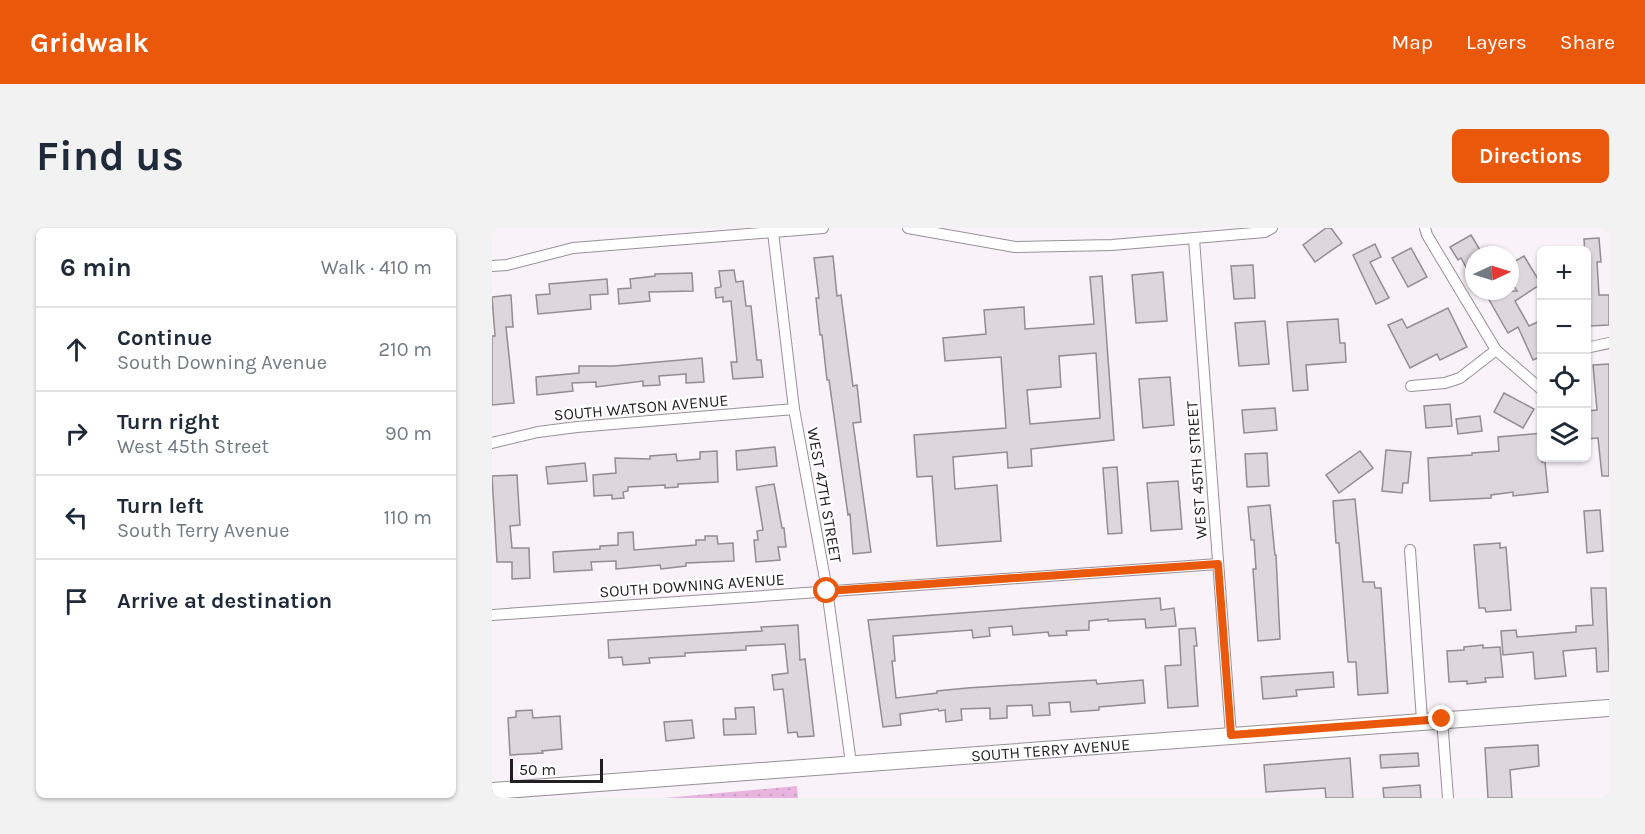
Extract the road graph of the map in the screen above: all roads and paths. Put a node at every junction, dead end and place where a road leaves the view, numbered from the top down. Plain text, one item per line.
1 (823, 228) edge
2 (908, 228) edge
3 (1272, 228) edge
4 (1425, 228) edge
5 (772, 232) junction
6 (1194, 239) junction
7 (492, 267) edge
8 (1609, 343) edge
9 (1591, 347) edge
10 (1496, 350) junction
11 (1537, 382) edge
12 (1411, 386) dead end
13 (794, 409) junction
14 (492, 443) edge
15 (1410, 550) dead end
16 (1218, 564) junction
17 (827, 591) junction
18 (492, 615) edge
19 (1609, 708) edge
20 (1442, 719) junction
21 (1422, 720) junction
22 (1231, 735) junction
23 (851, 763) junction
24 (492, 790) edge
25 (1448, 798) edge

1 - 5 street
2 - 6 street
3 - 6 street
4 - 10 street
5 - 7 street
5 - 13 street, WEST 47TH STREET
6 - 16 street, WEST 45TH STREET
8 - 9 street
10 - 11 street
10 - 12 street
13 - 14 street, SOUTH WATSON AVENUE
13 - 17 street, WEST 47TH STREET
15 - 21 street
16 - 17 street, SOUTH DOWNING AVENUE
16 - 22 street, WEST 45TH STREET
17 - 18 street, SOUTH DOWNING AVENUE
17 - 23 street, WEST 47TH STREET
19 - 20 street, SOUTH TERRY AVENUE
20 - 21 street, SOUTH TERRY AVENUE
20 - 25 street
21 - 22 street, SOUTH TERRY AVENUE
22 - 23 street, SOUTH TERRY AVENUE
23 - 24 street, SOUTH TERRY AVENUE

